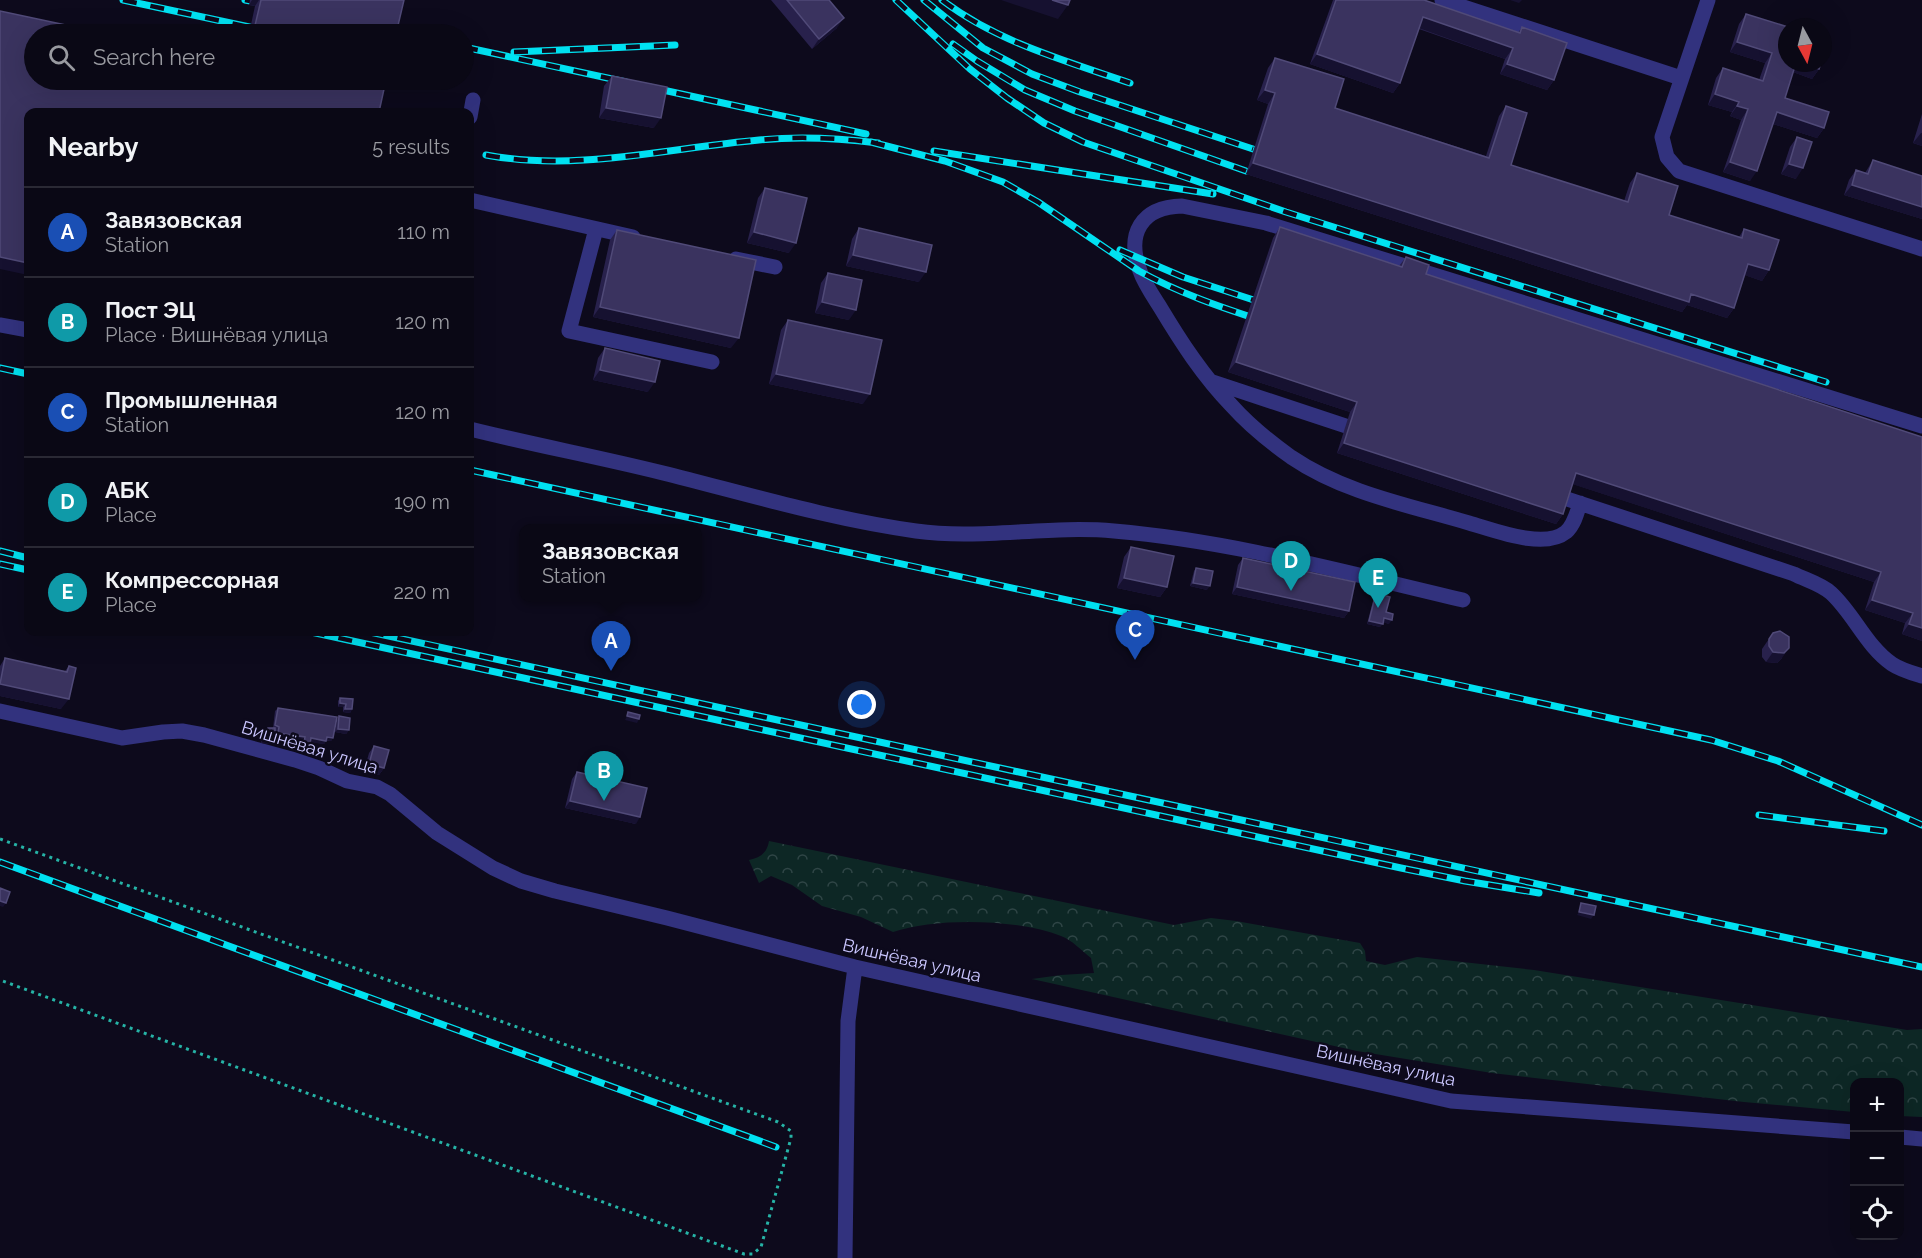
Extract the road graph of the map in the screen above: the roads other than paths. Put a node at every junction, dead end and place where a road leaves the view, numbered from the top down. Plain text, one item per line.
1 (1443, 0) edge
2 (1708, 0) edge
3 (1681, 78) junction
4 (473, 100) dead end
5 (472, 108) edge
6 (474, 201) edge
7 (596, 229) junction
8 (652, 241) edge
9 (1922, 249) edge
10 (719, 255) edge
11 (775, 267) dead end
12 (0, 325) edge
13 (24, 329) edge
14 (712, 362) dead end
15 (1210, 381) junction
16 (1922, 426) edge
17 (474, 430) edge
18 (1378, 437) edge
19 (1535, 489) edge
20 (1580, 503) junction
21 (1462, 600) dead end
22 (1922, 676) edge
23 (0, 711) edge
24 (855, 967) junction
25 (1850, 1132) edge
26 (1904, 1137) edge
27 (1922, 1139) edge
28 (845, 1258) edge

1 - 3 street
2 - 3 street
3 - 9 street
4 - 5 street
6 - 7 street
7 - 8 street
7 - 14 street
10 - 11 street
12 - 13 street
15 - 16 street
15 - 18 street
15 - 20 street
17 - 21 street
19 - 20 street
20 - 22 street
23 - 24 street, Вишнёвая улица
24 - 25 street, Вишнёвая улица
24 - 28 street
26 - 27 street

